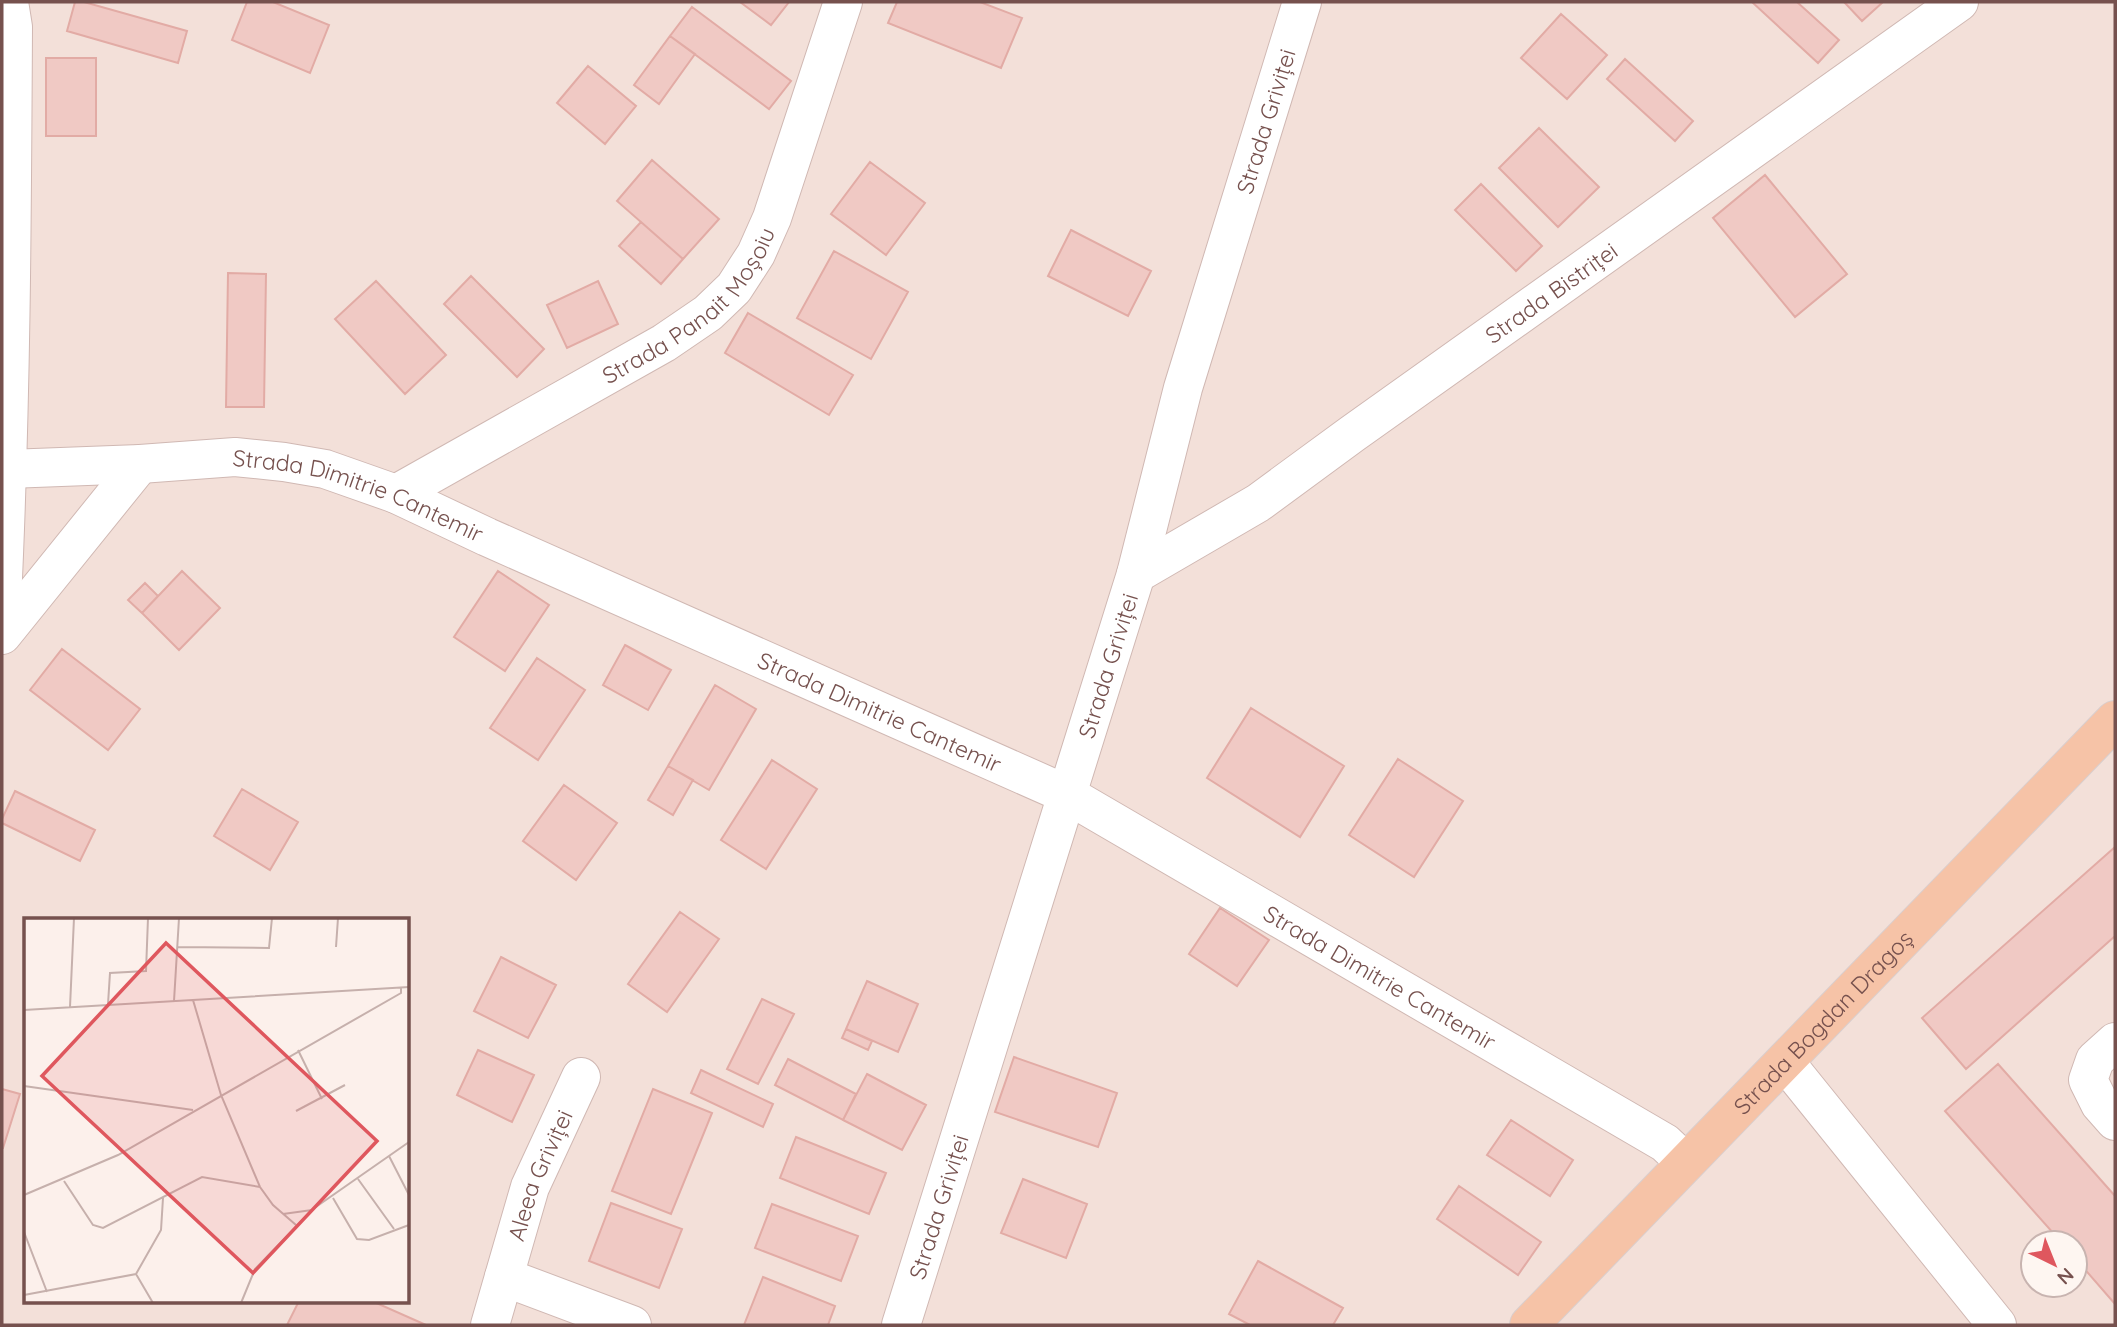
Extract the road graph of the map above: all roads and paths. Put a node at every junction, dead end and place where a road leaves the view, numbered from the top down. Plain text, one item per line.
1 (9, 2) edge
2 (843, 2) edge
3 (1302, 2) edge
4 (1959, 2) edge
5 (140, 464) junction
6 (8, 469) junction
7 (396, 494) junction
8 (1136, 574) junction
9 (2, 600) edge
10 (2, 635) edge
11 (2115, 720) edge
12 (1066, 794) junction
13 (2115, 1042) edge
14 (1785, 1062) junction
15 (581, 1077) dead end
16 (2115, 1121) edge
17 (1685, 1162) junction
18 (503, 1277) junction
19 (489, 1325) edge
20 (632, 1325) edge
21 (901, 1325) edge
22 (1529, 1325) edge
23 (1997, 1325) edge

1 - 6 street
2 - 7 street, Strada Panait Moșoiu
3 - 8 street, Strada Griviței
4 - 8 street, Strada Bistriței
5 - 6 street, Strada Dimitrie Cantemir
5 - 7 street, Strada Dimitrie Cantemir
5 - 10 street
6 - 9 street
7 - 12 street, Strada Dimitrie Cantemir
8 - 12 street, Strada Griviței
11 - 14 main road, Strada Bogdan Dragoș
12 - 17 street, Strada Dimitrie Cantemir
12 - 21 street, Strada Griviței
13 - 16 street
14 - 17 main road, Strada Bogdan Dragoș
14 - 23 street
15 - 18 street, Aleea Griviței
17 - 22 main road, Strada Bogdan Dragoș
18 - 19 street, Aleea Griviței
18 - 20 street

